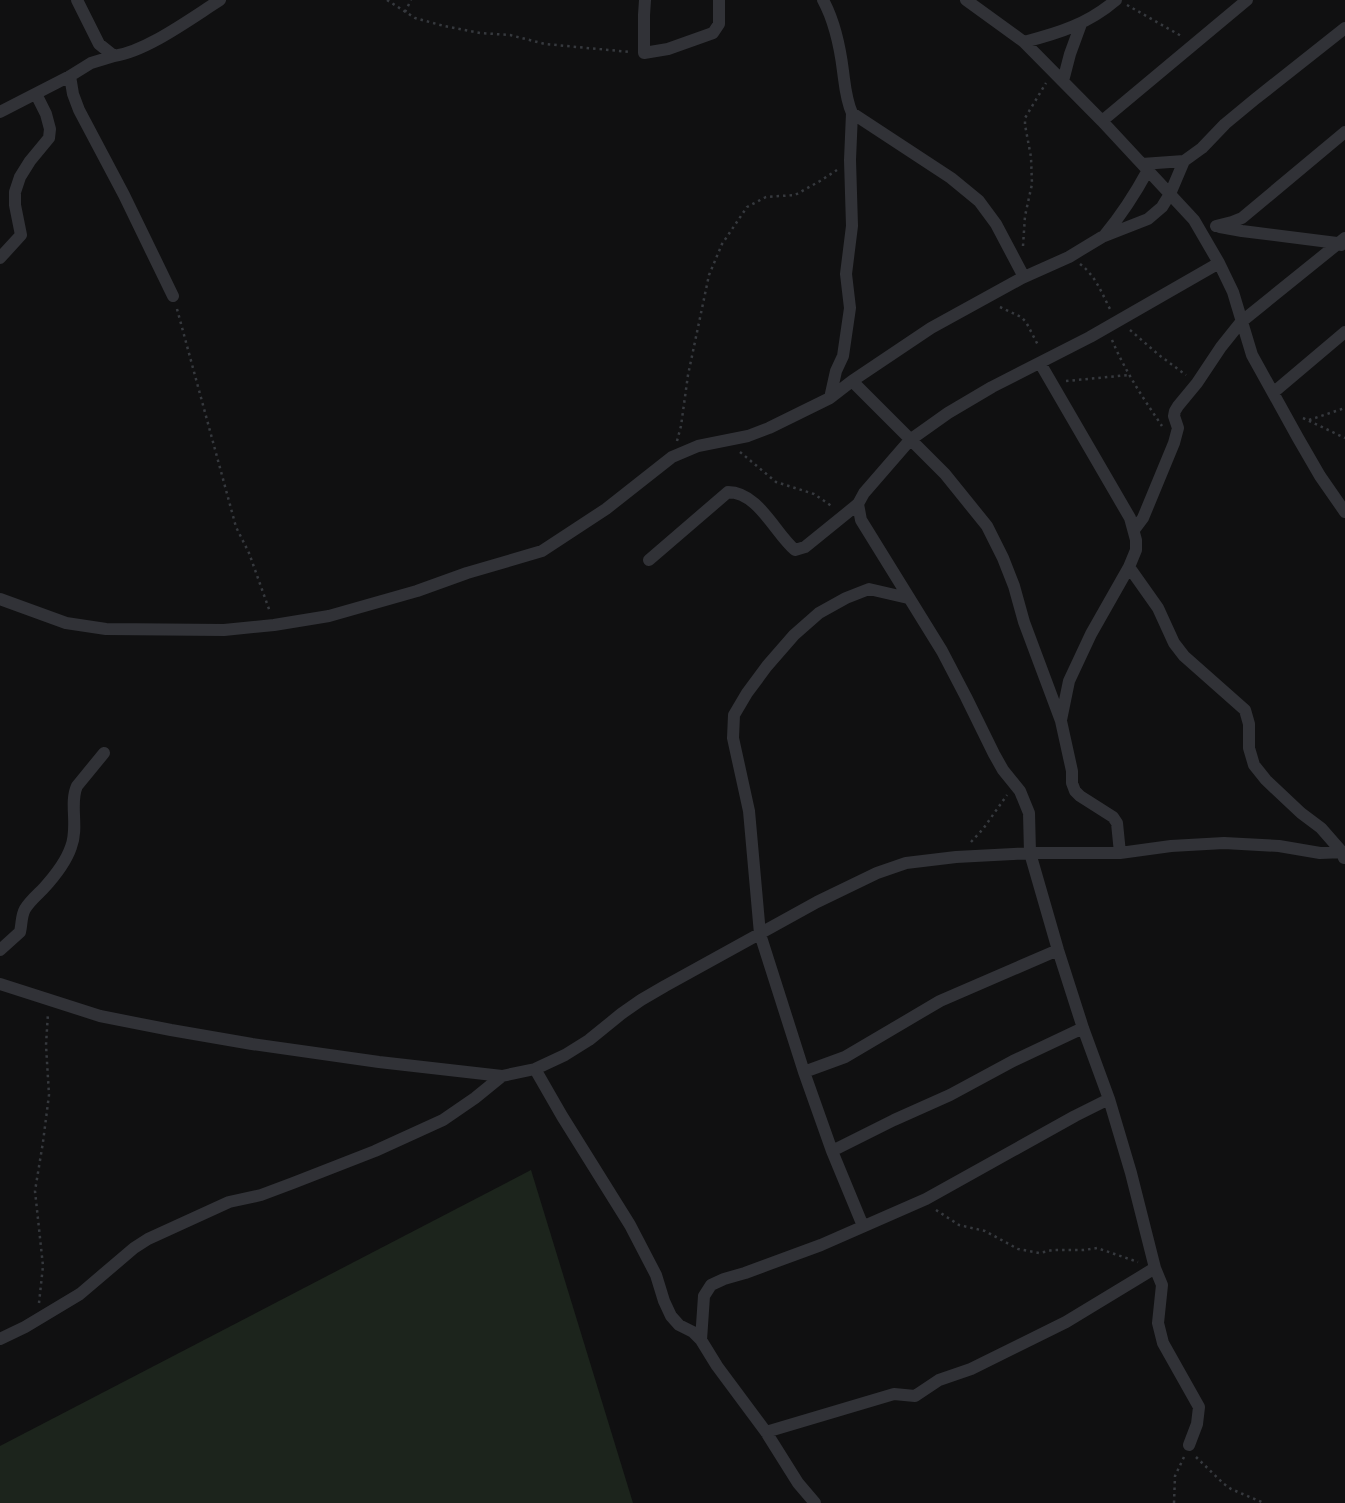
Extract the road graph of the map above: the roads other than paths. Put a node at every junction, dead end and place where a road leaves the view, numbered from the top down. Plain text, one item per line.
1 (77, 0) edge
2 (220, 0) edge
3 (645, 0) edge
4 (719, 0) edge
5 (823, 0) edge
6 (966, 0) edge
7 (1247, 0) edge
8 (1120, 2) edge
9 (1081, 24) junction
10 (1345, 28) edge
11 (1024, 42) junction
12 (114, 56) junction
13 (70, 76) junction
14 (1064, 81) junction
15 (36, 94) junction
16 (0, 112) edge
17 (852, 113) junction
18 (1102, 121) junction
19 (1345, 132) edge
20 (1184, 161) junction
21 (1145, 167) junction
22 (1170, 194) junction
23 (1194, 220) junction
24 (1216, 226) junction
25 (1102, 238) junction
26 (1342, 243) edge
27 (0, 258) edge
28 (1219, 263) junction
29 (1023, 276) junction
30 (173, 296) road end
31 (1242, 322) junction
32 (1345, 332) edge
33 (1042, 361) junction
34 (852, 381) junction
35 (1274, 392) junction
36 (830, 398) junction
37 (910, 440) junction
38 (858, 504) junction
39 (1345, 512) edge
40 (1134, 530) junction
41 (649, 560) dead end
42 (1129, 567) junction
43 (908, 598) junction
44 (0, 599) edge
45 (1060, 721) junction
46 (104, 753) dead end
47 (1030, 853) junction
48 (1120, 853) junction
49 (1344, 855) edge
50 (760, 934) junction
51 (0, 950) edge
52 (1058, 950) junction
53 (0, 984) edge
54 (1083, 1028) junction
55 (535, 1069) junction
56 (804, 1072) junction
57 (502, 1076) junction
58 (1109, 1099) junction
59 (832, 1151) junction
60 (864, 1226) junction
61 (1156, 1268) junction
62 (0, 1339) edge
63 (701, 1340) junction
64 (766, 1432) junction
65 (1189, 1445) road end
66 (816, 1503) edge

1 - 12 street
2 - 12 street
3 - 4 street
5 - 17 street
6 - 11 street
7 - 18 street
8 - 9 street
9 - 11 street
9 - 14 street
10 - 20 street
11 - 14 street
12 - 13 street
13 - 15 street
13 - 30 street
14 - 18 street
15 - 16 street
15 - 27 street
17 - 29 street
17 - 36 street
18 - 21 street
19 - 24 street
20 - 21 street
20 - 22 street
21 - 22 street
21 - 25 street
22 - 23 street
22 - 25 street
23 - 24 street
23 - 28 street
24 - 26 street
25 - 29 street
26 - 31 street
28 - 31 street
28 - 33 street
29 - 34 street
31 - 35 street
31 - 40 street
32 - 35 street
33 - 37 street
33 - 40 street
34 - 36 street
34 - 37 street
35 - 39 street
36 - 44 street
37 - 38 street
37 - 45 street
38 - 41 street
38 - 43 street
40 - 42 street
42 - 45 street
42 - 49 street
43 - 47 street
43 - 50 street
45 - 48 street
46 - 51 street
47 - 48 street
47 - 50 street
47 - 52 street
48 - 49 street
50 - 55 street
50 - 56 street
52 - 54 street
52 - 56 street
53 - 57 street
54 - 58 street
54 - 59 street
55 - 57 street
55 - 63 street
56 - 59 street
57 - 62 street
58 - 60 street
58 - 61 street
59 - 60 street
60 - 63 street
61 - 64 street
61 - 65 street
63 - 64 street
64 - 66 street

